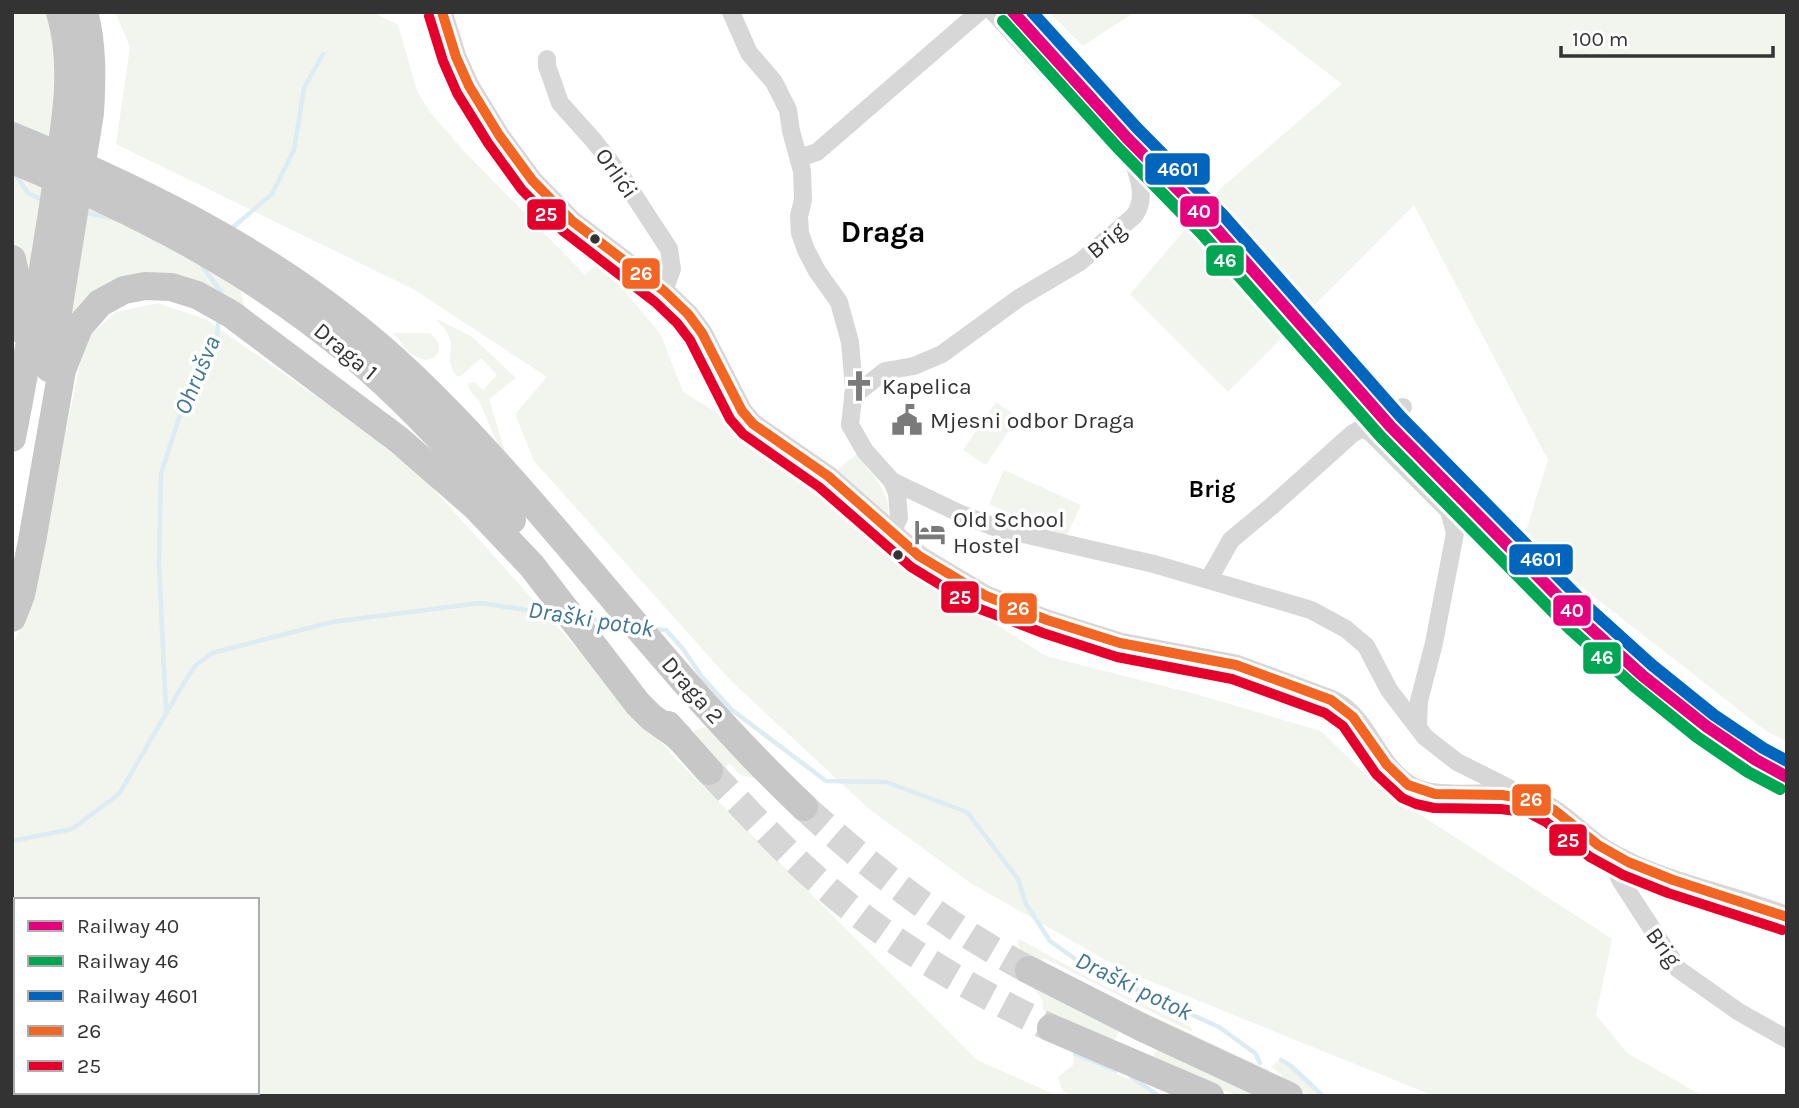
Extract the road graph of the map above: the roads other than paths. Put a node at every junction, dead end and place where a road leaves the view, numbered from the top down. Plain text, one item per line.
1 (60, 12) edge
2 (84, 12) edge
3 (442, 12) edge
4 (731, 12) edge
5 (979, 12) edge
6 (993, 12) edge
7 (547, 59) dead end
8 (77, 121) junction
9 (12, 123) edge
10 (12, 136) edge
11 (799, 158) junction
12 (12, 160) edge
13 (59, 243) junction
14 (12, 259) edge
15 (664, 291) junction
16 (381, 341) junction
17 (12, 378) edge
18 (853, 396) junction
19 (1403, 407) dead end
20 (1371, 433) junction
21 (12, 438) edge
22 (892, 481) junction
23 (891, 534) junction
24 (1209, 579) junction
25 (12, 581) edge
26 (12, 618) edge
27 (599, 643) junction
28 (1418, 727) junction
29 (709, 771) tunnel mouth
30 (1519, 796) junction
31 (804, 807) tunnel mouth
32 (1606, 850) junction
33 (1787, 917) edge
34 (1029, 970) tunnel mouth
35 (1051, 1028) tunnel mouth
36 (1787, 1039) edge
37 (1210, 1096) edge
38 (1289, 1096) edge

1 - 8 highway
2 - 8 highway
3 - 15 street
4 - 11 street, Brig
5 - 11 street
6 - 18 street, Brig
7 - 15 street, Orlići
8 - 13 highway
9 - 16 highway
10 - 16 highway, Draga 1
11 - 18 street, Brig
12 - 27 highway, Draga 1
13 - 21 highway
13 - 25 highway
14 - 17 highway
15 - 23 street
16 - 31 highway, Draga 2
18 - 22 street, Brig
19 - 20 street
20 - 24 street
20 - 28 street
22 - 23 street
22 - 24 street, Brig
23 - 30 street, Brig
24 - 28 street, Brig
26 - 27 highway
27 - 29 highway
28 - 30 street, Brig
30 - 32 street, Brig
32 - 33 street, Brig
32 - 36 street, Brig
34 - 38 highway
35 - 37 highway

